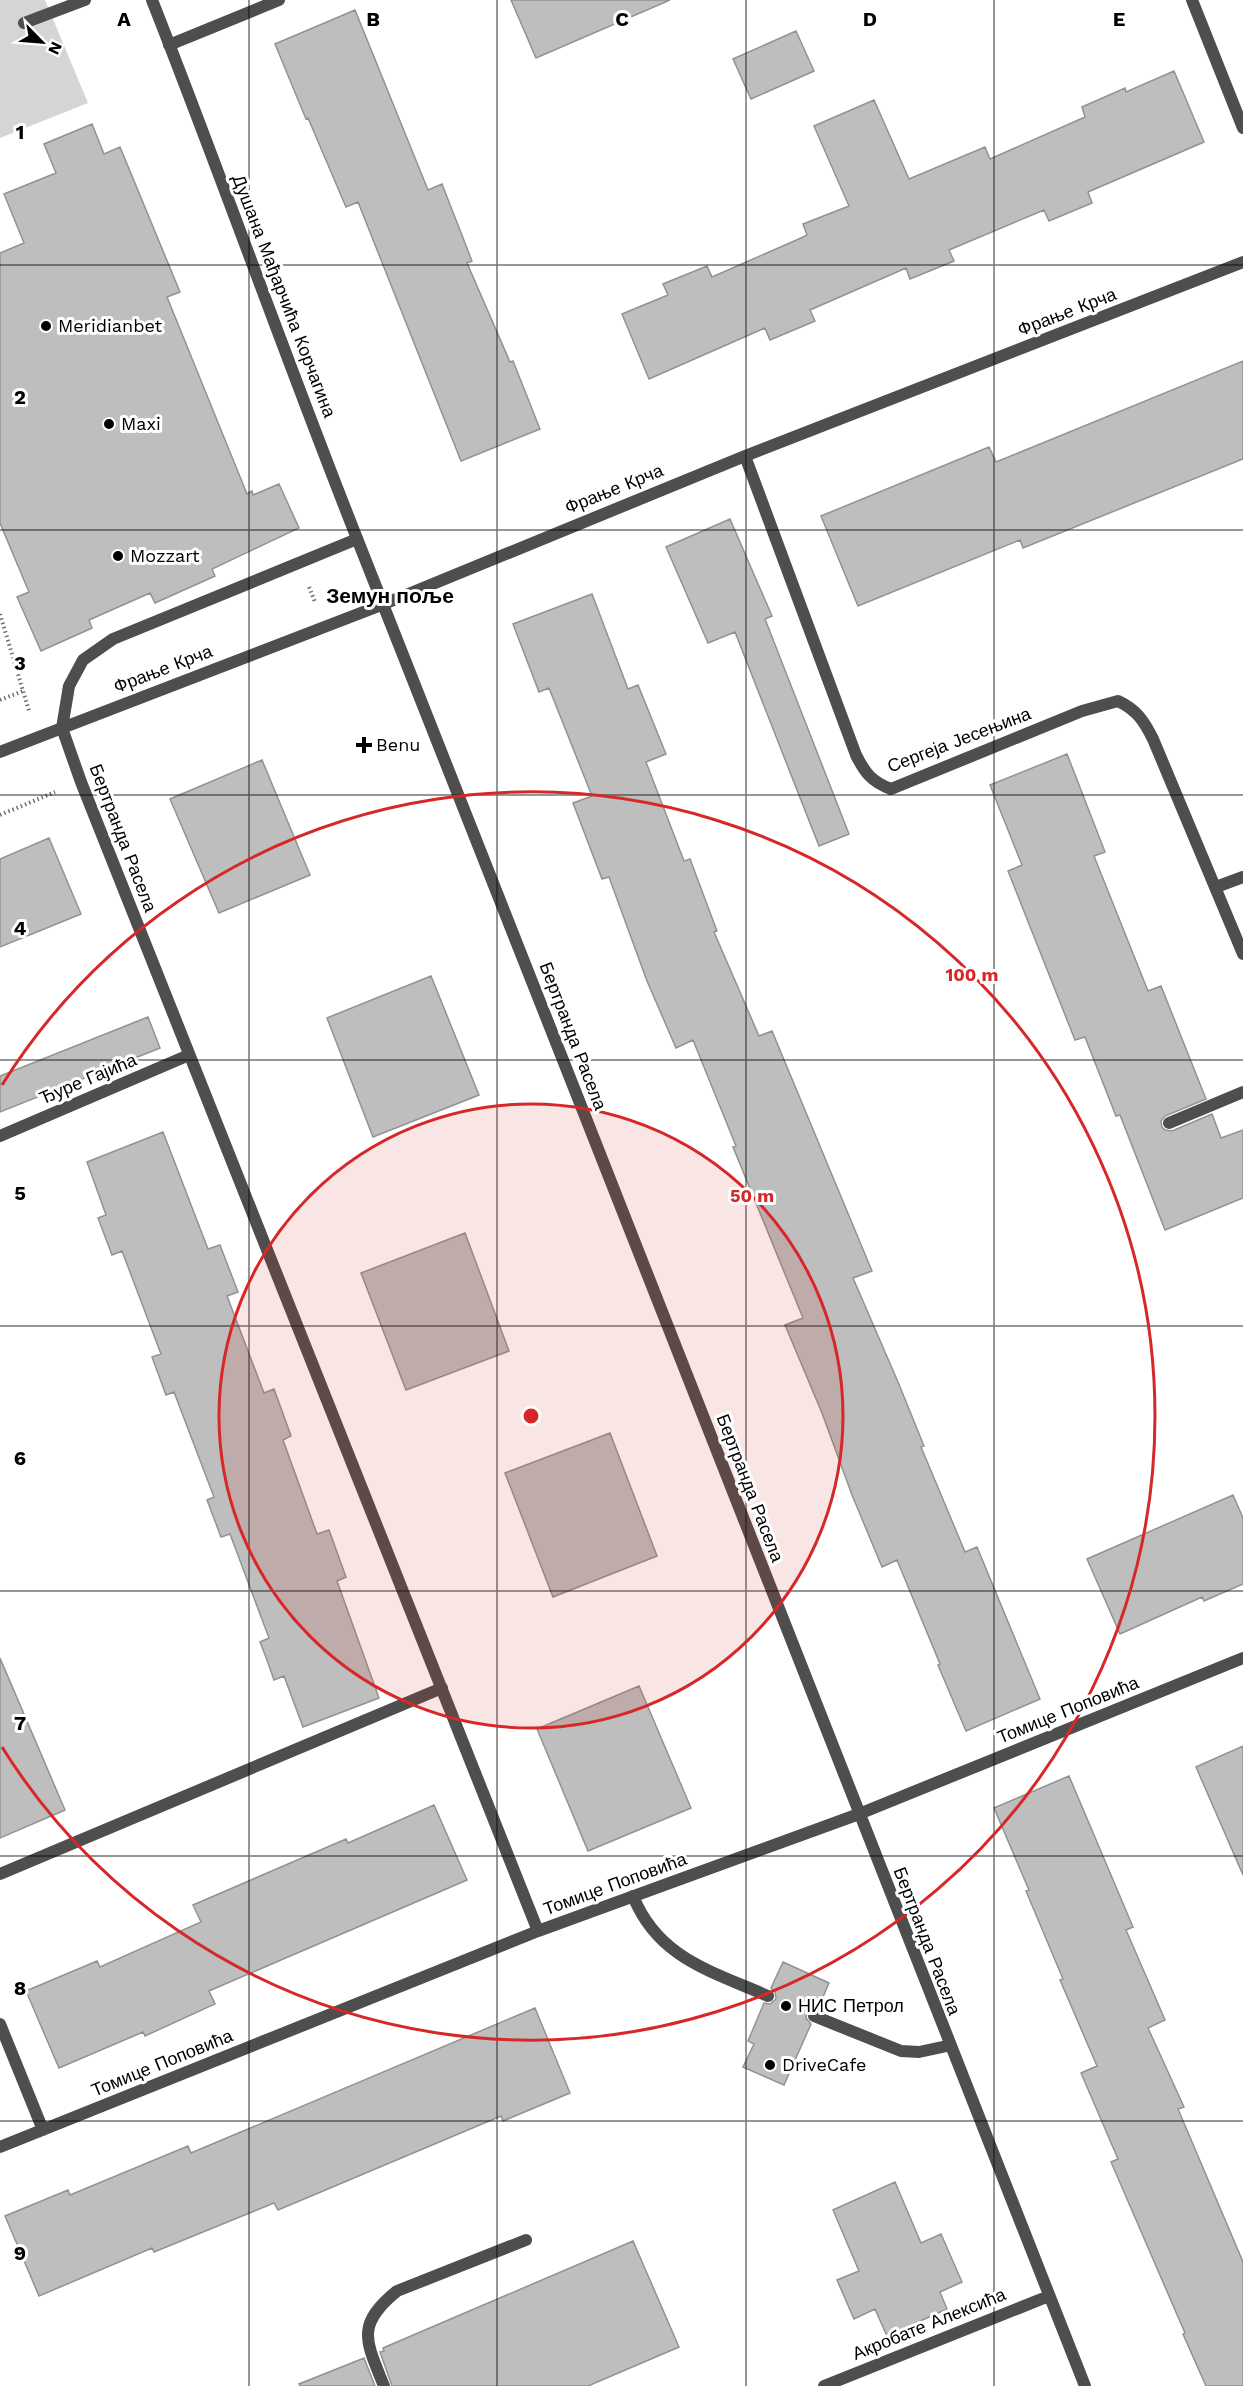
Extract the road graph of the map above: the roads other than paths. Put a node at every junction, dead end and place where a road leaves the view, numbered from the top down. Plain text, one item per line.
1 (85, 0) edge
2 (152, 0) edge
3 (279, 0) edge
4 (1192, 0) edge
5 (24, 23) dead end
6 (169, 45) junction
7 (1243, 128) edge
8 (1243, 262) edge
9 (745, 456) junction
10 (357, 539) junction
11 (384, 604) junction
12 (62, 728) junction
13 (0, 752) edge
14 (1243, 877) edge
15 (1216, 887) junction
16 (1243, 954) edge
17 (189, 1055) junction
18 (1243, 1092) edge
19 (1169, 1123) dead end
20 (0, 1136) edge
21 (1243, 1658) edge
22 (442, 1688) junction
23 (859, 1814) junction
24 (0, 1874) edge
25 (633, 1896) junction
26 (538, 1931) junction
27 (768, 1995) dead end
28 (814, 2016) dead end
29 (0, 2024) edge
30 (948, 2046) junction
31 (43, 2130) junction
32 (0, 2147) edge
33 (526, 2240) dead end
34 (1049, 2296) junction
35 (384, 2386) edge
36 (824, 2386) edge
37 (1084, 2386) edge

1 - 5 street
2 - 6 street, Душана Мађарчића Корчагина
3 - 6 street
4 - 7 street
6 - 10 street, Душана Мађарчића Корчагина
8 - 9 street, Фрање Крча
9 - 11 street, Фрање Крча
9 - 15 street, Сергеја Јесењина
10 - 11 street, Душана Мађарчића Корчагина
10 - 12 street
11 - 12 street, Фрање Крча
11 - 23 street, Бертранда Расела
12 - 13 street, Фрање Крча
12 - 17 street, Бертранда Расела
14 - 15 street
15 - 16 street, Сергеја Јесењина
17 - 20 street, Ђуре Гајића
17 - 22 street, Бертранда Расела
18 - 19 street
21 - 23 street, Томице Поповића
22 - 24 street
22 - 26 street, Бертранда Расела
23 - 25 street, Томице Поповића
23 - 30 street, Бертранда Расела
25 - 26 street, Томице Поповића
25 - 27 street
26 - 31 street, Томице Поповића
28 - 30 street
29 - 31 street
30 - 34 street, Бертранда Расела
31 - 32 street, Томице Поповића
33 - 35 street
34 - 36 street, Акробате Алексића
34 - 37 street, Бертранда Расела

